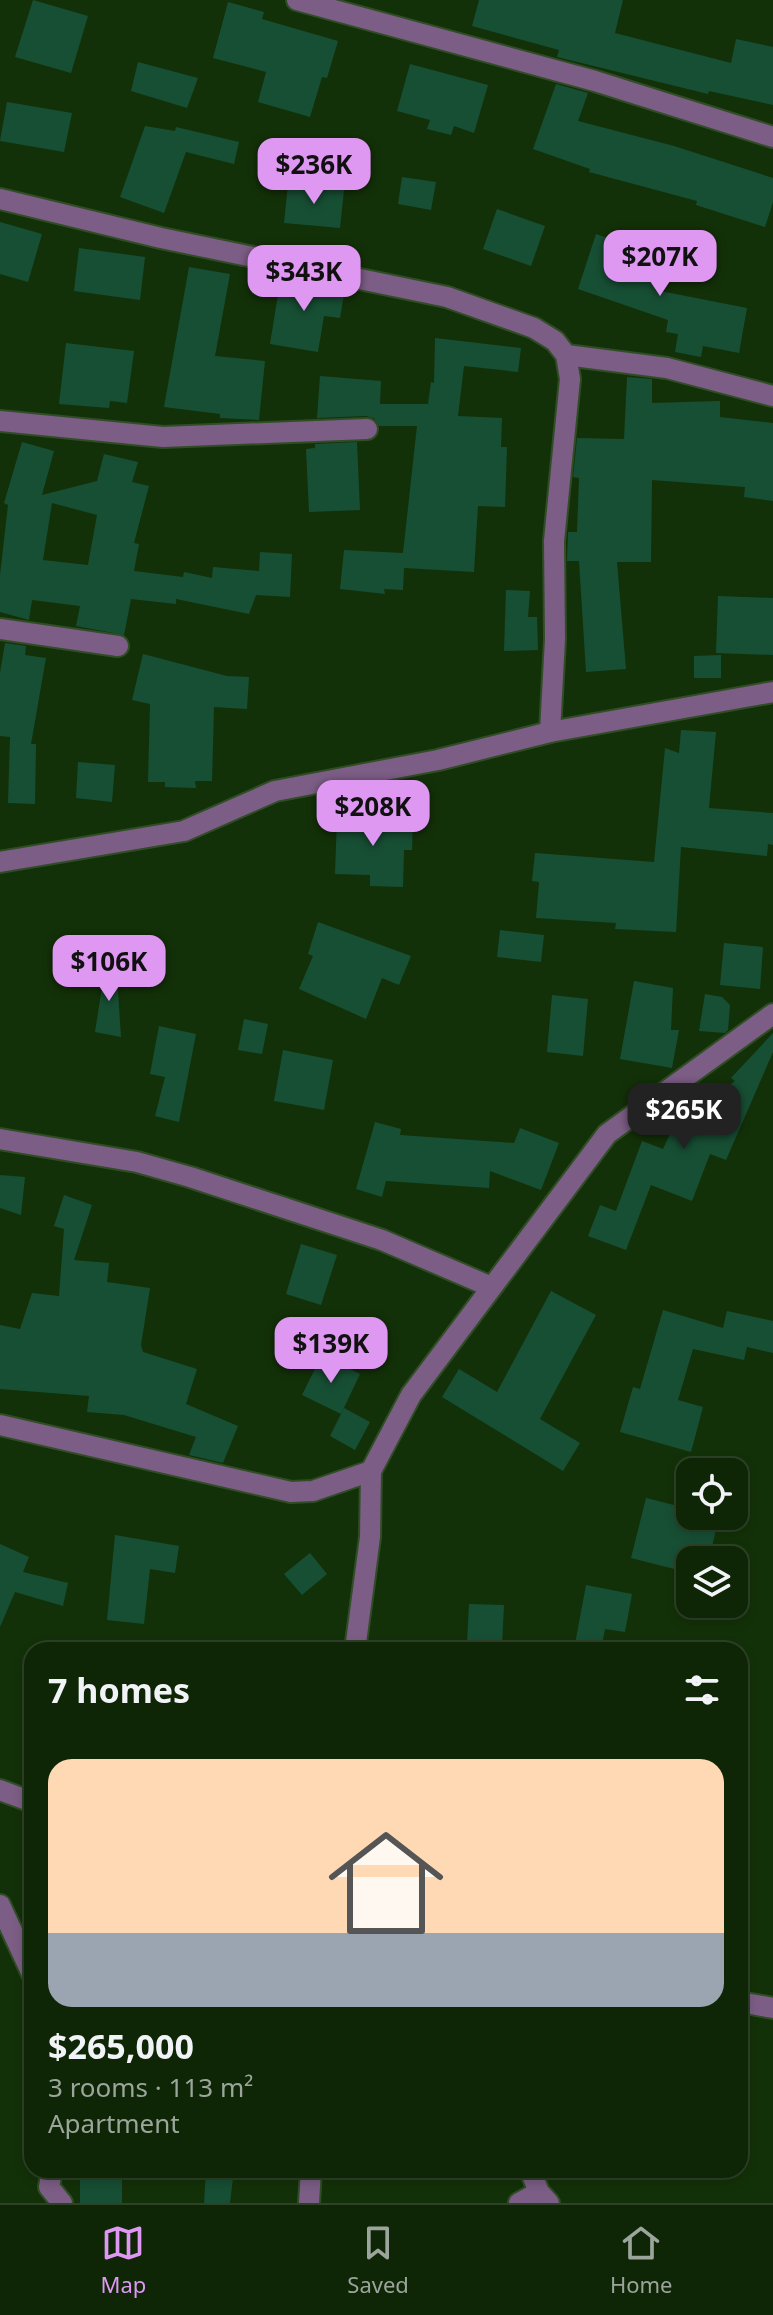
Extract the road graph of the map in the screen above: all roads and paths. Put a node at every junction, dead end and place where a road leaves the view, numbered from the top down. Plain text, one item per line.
1 (297, 0) edge
2 (773, 137) edge
3 (0, 199) edge
4 (566, 355) junction
5 (773, 396) edge
6 (0, 421) edge
7 (367, 429) dead end
8 (0, 629) edge
9 (118, 646) dead end
10 (773, 692) edge
11 (550, 732) junction
12 (0, 862) edge
13 (773, 1014) edge
14 (0, 1139) edge
15 (489, 1286) junction
16 (0, 1425) edge
17 (371, 1471) junction
18 (356, 1642) edge
19 (0, 1790) edge
20 (24, 1799) edge
21 (0, 1905) edge
22 (24, 1957) edge
23 (748, 2003) edge
24 (773, 2008) edge
25 (51, 2178) edge
26 (311, 2178) edge
27 (534, 2178) edge
28 (544, 2198) edge
29 (62, 2203) edge
30 (309, 2203) edge
31 (519, 2203) edge

1 - 2 street
3 - 4 street
4 - 5 street
4 - 11 street
6 - 7 street
8 - 9 street
10 - 11 street
11 - 12 street
13 - 15 street
14 - 15 street
15 - 17 street
16 - 17 street
17 - 18 street
19 - 20 street
21 - 22 street
23 - 24 street
25 - 29 street
26 - 30 street
27 - 28 street
28 - 31 street

